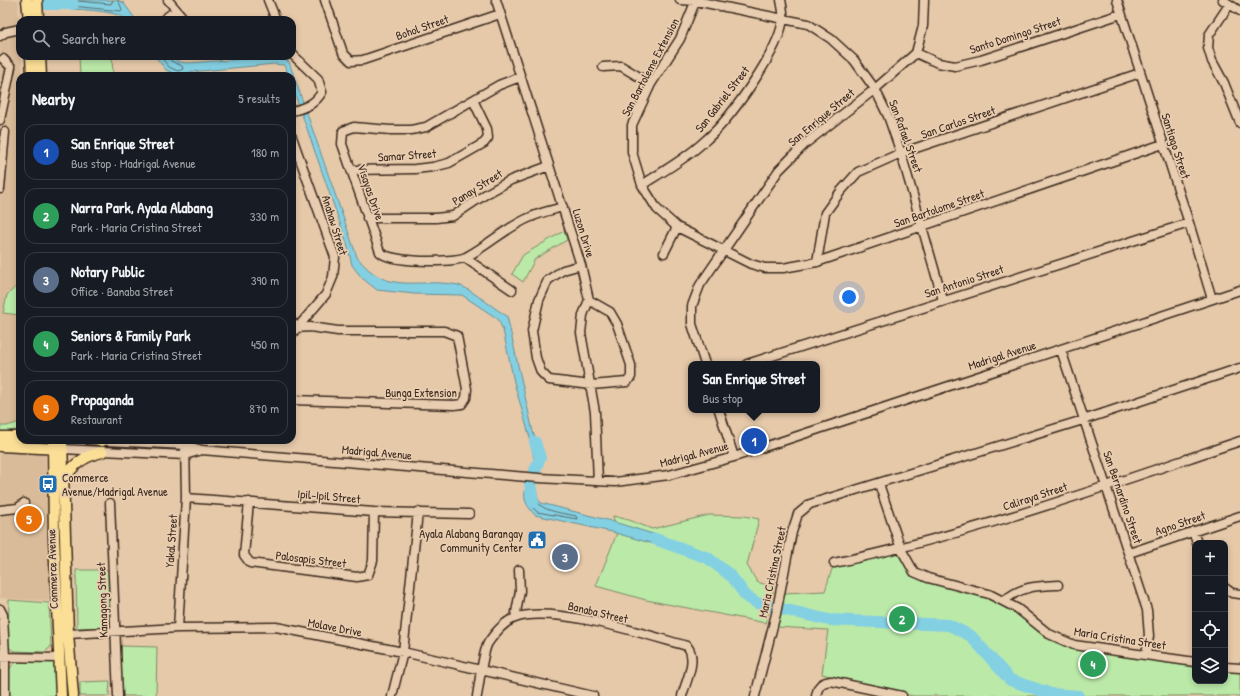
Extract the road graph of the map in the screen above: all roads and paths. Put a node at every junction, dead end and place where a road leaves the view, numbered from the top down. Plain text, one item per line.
1 (27, 0) edge
2 (37, 0) edge
3 (168, 0) edge
4 (268, 0) edge
5 (325, 0) edge
6 (496, 0) edge
7 (680, 0) edge
8 (696, 0) edge
9 (781, 0) edge
10 (924, 0) edge
11 (1117, 0) edge
12 (1226, 3) edge
13 (176, 10) junction
14 (1240, 11) edge
15 (500, 14) junction
16 (1121, 14) junction
17 (29, 16) edge
18 (38, 16) edge
19 (168, 16) edge
20 (181, 16) edge
21 (274, 16) edge
22 (783, 18) junction
23 (16, 30) edge
24 (0, 36) edge
25 (916, 52) junction
26 (296, 58) edge
27 (3, 59) dead end
28 (31, 60) edge
29 (40, 60) edge
30 (603, 67) dead end
31 (32, 72) edge
32 (41, 72) edge
33 (1140, 73) junction
34 (520, 77) junction
35 (652, 84) junction
36 (875, 89) junction
37 (473, 100) junction
38 (296, 110) edge
39 (0, 120) edge
40 (1240, 123) edge
41 (5, 132) dead end
42 (1163, 144) junction
43 (296, 148) edge
44 (901, 153) junction
45 (549, 166) junction
46 (351, 170) junction
47 (642, 185) junction
48 (0, 189) edge
49 (563, 207) junction
50 (367, 218) junction
51 (1189, 223) junction
52 (922, 226) junction
53 (677, 227) junction
54 (722, 250) junction
55 (664, 253) dead end
56 (465, 258) junction
57 (817, 262) junction
58 (581, 265) junction
59 (512, 290) dead end
60 (1240, 290) edge
61 (1212, 299) junction
62 (589, 300) junction
63 (944, 300) junction
64 (296, 326) edge
65 (296, 328) edge
66 (1061, 350) junction
67 (704, 361) edge
68 (756, 361) edge
69 (1240, 368) edge
70 (591, 385) junction
71 (296, 400) edge
72 (721, 413) edge
73 (1083, 420) junction
74 (16, 434) edge
75 (16, 438) edge
76 (2, 440) edge
77 (16, 441) edge
78 (1240, 441) edge
79 (58, 444) edge
80 (185, 444) edge
81 (189, 444) edge
82 (202, 450) junction
83 (102, 452) junction
84 (185, 455) junction
85 (734, 457) junction
86 (598, 481) junction
87 (62, 484) junction
88 (879, 484) junction
89 (1107, 486) junction
90 (186, 498) junction
91 (249, 502) junction
92 (24, 503) dead end
93 (110, 503) dead end
94 (0, 510) edge
95 (374, 512) junction
96 (418, 512) junction
97 (470, 514) dead end
98 (1240, 516) edge
99 (1193, 531) junction
100 (1196, 540) edge
101 (901, 549) junction
102 (1129, 553) junction
103 (834, 563) dead end
104 (520, 570) dead end
105 (1058, 585) dead end
106 (1228, 590) edge
107 (1240, 594) edge
108 (1004, 601) junction
109 (0, 609) edge
110 (515, 618) junction
111 (178, 628) junction
112 (115, 631) junction
113 (68, 634) junction
114 (403, 652) junction
115 (1146, 654) junction
116 (3, 657) edge
117 (58, 658) junction
118 (1192, 662) edge
119 (1228, 666) edge
120 (1240, 668) edge
121 (482, 672) junction
122 (4, 696) edge
123 (61, 696) edge
124 (73, 696) edge
125 (118, 696) edge
126 (392, 696) edge
127 (477, 696) edge
128 (593, 696) edge
129 (682, 696) edge
130 (755, 696) edge
131 (816, 696) edge
132 (902, 696) edge

1 - 17 main road
2 - 18 main road
3 - 13 street
4 - 21 street
5 - 15 street, Bohol Street
6 - 15 street, Luzon Drive
7 - 8 street, San Rafael Street
8 - 22 street, San Rafael Street
8 - 35 street, San Bartoleme Extension
9 - 22 street, San Gabriel Street
10 - 25 street
11 - 16 street, Santiago Street
12 - 14 street
12 - 40 street
13 - 19 street
13 - 20 street
15 - 34 street, Luzon Drive
16 - 25 street, Santo Domingo Street
16 - 33 street, Santiago Street
22 - 36 street, San Rafael Street
22 - 47 street, San Gabriel Street
23 - 24 street
25 - 36 street, San Enrique Street
26 - 38 street
27 - 39 street
28 - 31 main road
29 - 32 main road
30 - 35 street
33 - 42 street, Santiago Street
33 - 44 street, San Carlos Street
34 - 37 street, Visayas Drive
34 - 45 street, Luzon Drive
35 - 47 street, San Bartoleme Extension
36 - 44 street, San Rafael Street
36 - 54 street, San Enrique Street
37 - 46 street, Visayas Drive
37 - 46 street, Samar Street
41 - 48 street
42 - 51 street, Santiago Street
42 - 52 street, San Bartolome Street
43 - 64 street, Anahaw Street
44 - 52 street, San Rafael Street
44 - 57 street, San Carlos Street
45 - 49 street, Luzon Drive
45 - 50 street, Panay Street
46 - 50 street, Visayas Drive
47 - 53 street, San Bartoleme Extension
49 - 56 street, Visayas Drive
49 - 58 street, Luzon Drive
50 - 56 street, Visayas Drive
51 - 61 street, Santiago Street
51 - 63 street, San Antonio Street
52 - 57 street, San Bartolome Street
52 - 63 street, San Rafael Street
53 - 54 street, San Bartoleme Extension
53 - 55 street
54 - 57 street, San Bartolome Street
54 - 67 street, San Enrique Street
56 - 59 street
58 - 62 street, Luzon Drive
58 - 70 street
60 - 61 street, Madrigal Avenue
61 - 66 street, Madrigal Avenue
62 - 70 street
62 - 70 street
63 - 68 street, San Antonio Street
65 - 71 street, Bunga Extension
66 - 73 street, San Bernardino Street
66 - 85 street, Madrigal Avenue
69 - 73 street, Maria Cristina Street
70 - 86 street
72 - 85 street
73 - 88 street, Maria Cristina Street
73 - 89 street, San Bernardino Street
74 - 76 main road
75 - 76 main road
76 - 77 main road, Madrigal Avenue
78 - 89 street, Caliraya Street
79 - 83 street, Madrigal Avenue
79 - 87 main road, Commerce Avenue
79 - 117 main road, Commerce Avenue
80 - 84 street, Yakal Street
81 - 82 street, Madrigal Avenue
82 - 84 street, Madrigal Avenue
82 - 86 street, Madrigal Avenue
83 - 84 street, Madrigal Avenue
83 - 87 main road
84 - 90 street, Yakal Street
85 - 86 street, Madrigal Avenue
87 - 113 main road, Commerce Avenue
88 - 101 street, Maria Cristina Street
88 - 130 street, Maria Cristina Street
89 - 101 street, Caliraya Street
89 - 102 street, San Bernardino Street
90 - 91 street, Ipil-Ipil Street
90 - 111 street, Yakal Street
91 - 95 street, Ipil-Ipil Street
91 - 95 street, Palosapis Street
92 - 94 street
93 - 112 street, Kamagong Street
95 - 96 street, Ipil-Ipil Street
96 - 97 street, Ipil-Ipil Street
96 - 114 street
98 - 99 street, Agno Street
99 - 100 street
99 - 102 street, Agno Street
101 - 103 street, Caliraya Street
101 - 108 street, Maria Cristina Street
102 - 115 street, San Bernardino Street
104 - 110 street
105 - 108 street
106 - 107 street
108 - 115 street, Maria Cristina Street
109 - 116 street
110 - 121 street, Banaba Street
110 - 129 street, Banaba Street
111 - 112 street, Molave Drive
111 - 114 street, Molave Drive
112 - 113 street, Molave Drive
112 - 125 street, Kamagong Street
113 - 124 main road, Commerce Avenue
114 - 121 street, Molave Drive
114 - 126 street
115 - 118 street, Maria Cristina Street
116 - 117 street
116 - 122 street
117 - 123 main road, Commerce Avenue
119 - 120 street
121 - 127 street, Banaba Street
121 - 128 street, Molave Drive
131 - 132 street

